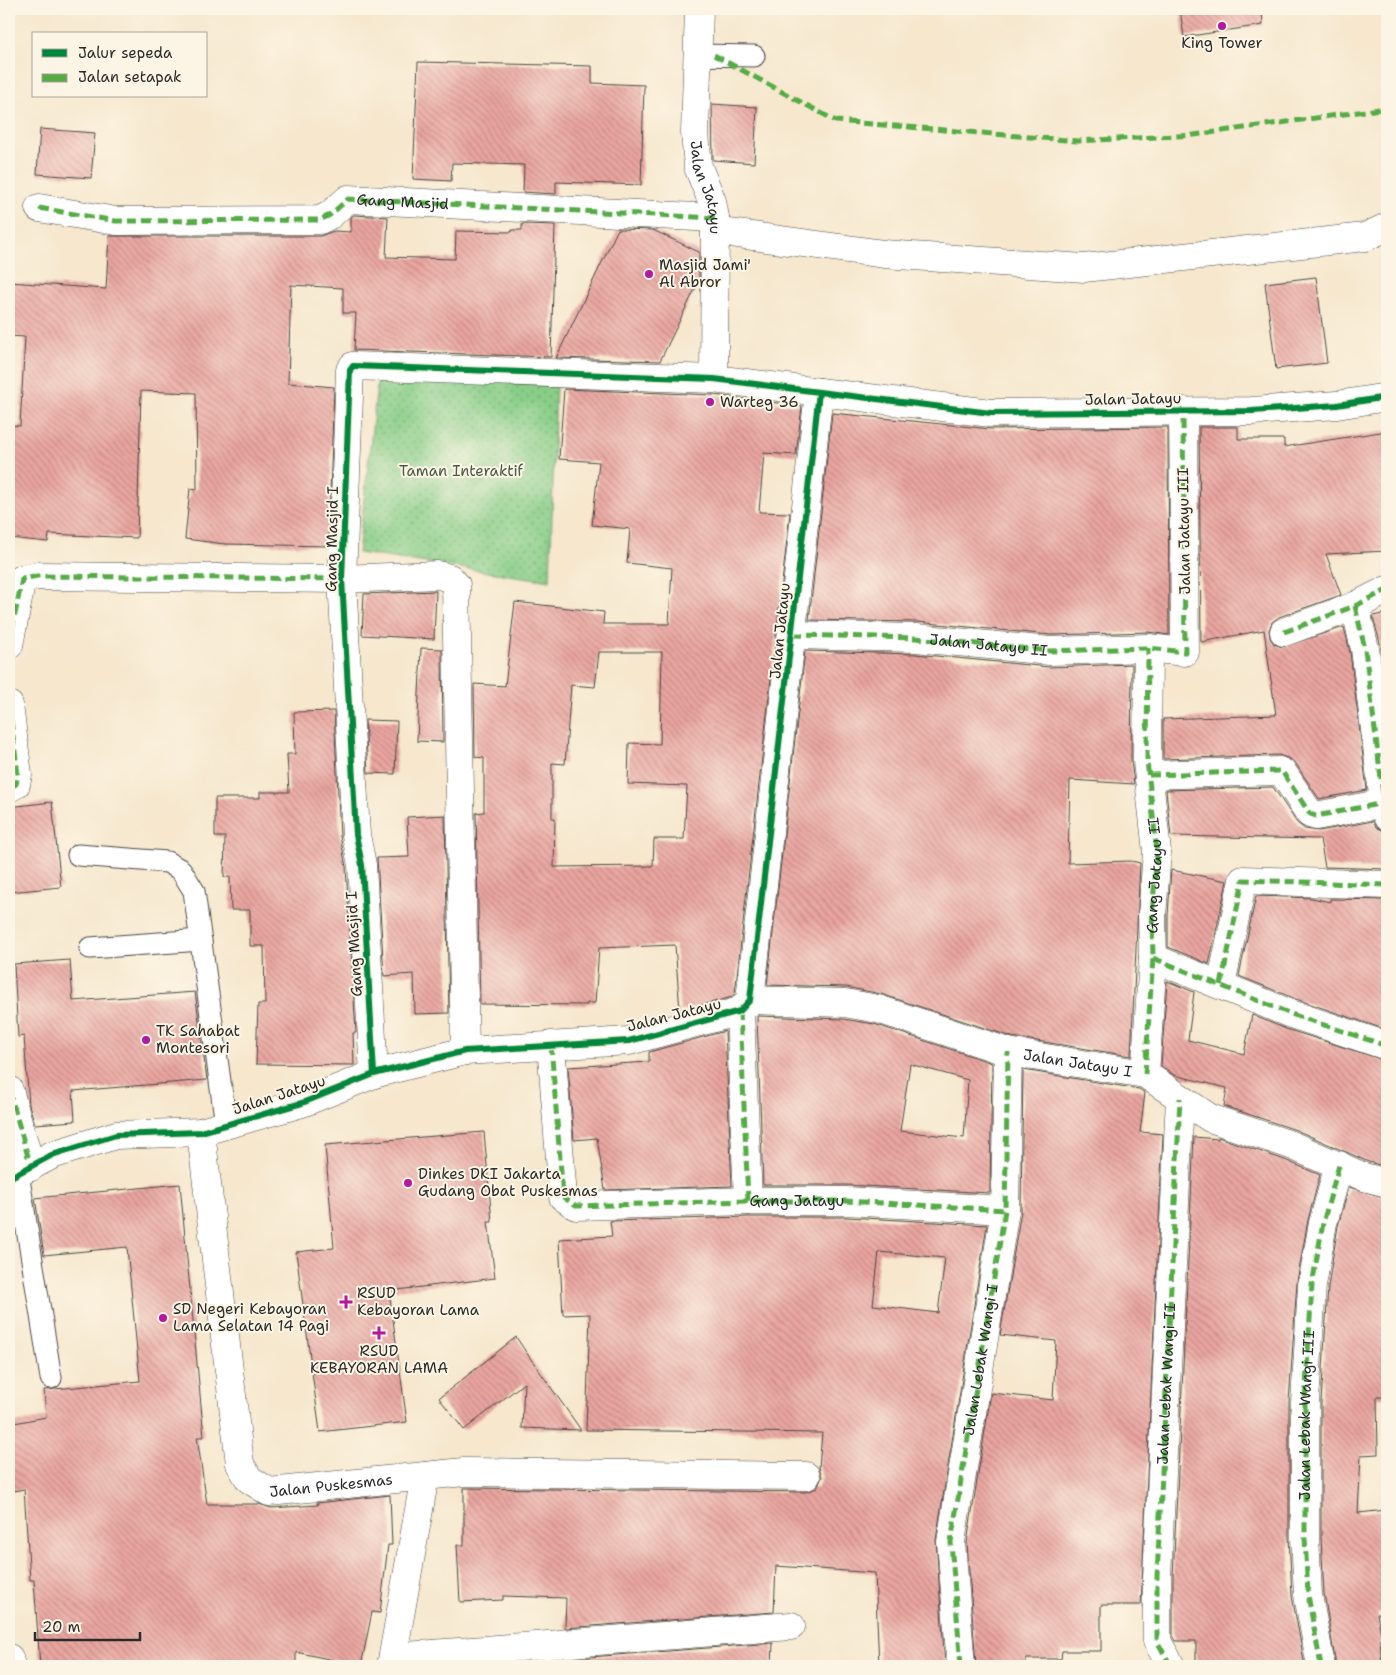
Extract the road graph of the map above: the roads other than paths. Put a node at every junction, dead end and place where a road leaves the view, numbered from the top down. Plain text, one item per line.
1 (699, 9) edge
2 (696, 55) junction
3 (754, 56) dead end
4 (39, 208) dead end
5 (715, 224) junction
6 (1387, 227) edge
7 (714, 379) junction
8 (819, 392) junction
9 (1387, 397) edge
10 (1183, 411) junction
11 (342, 579) junction
12 (1387, 590) edge
13 (1355, 606) junction
14 (1284, 632) dead end
15 (793, 635) junction
16 (9, 645) edge
17 (1148, 648) junction
18 (1185, 652) joint
19 (9, 705) edge
20 (1149, 774) junction
21 (9, 788) edge
22 (1386, 810) edge
23 (78, 855) dead end
24 (1387, 885) edge
25 (201, 940) junction
26 (90, 948) dead end
27 (1153, 958) junction
28 (1221, 985) junction
29 (745, 1005) junction
30 (551, 1045) junction
31 (1387, 1046) edge
32 (465, 1051) junction
33 (1008, 1052) junction
34 (374, 1074) junction
35 (1145, 1074) junction
36 (9, 1090) edge
37 (1180, 1098) junction
38 (213, 1129) junction
39 (1339, 1165) junction
40 (19, 1173) edge
41 (1387, 1183) edge
42 (748, 1200) junction
43 (1005, 1210) junction
44 (51, 1378) dead end
45 (425, 1476) junction
46 (806, 1476) dead end
47 (790, 1626) dead end
48 (9, 1658) edge
49 (392, 1662) edge
50 (11, 1666) edge
51 (961, 1666) edge
52 (1171, 1666) edge
53 (1321, 1666) edge

1 - 2 street, Jalan Jatayu
2 - 3 lane
2 - 5 street, Jalan Jatayu
4 - 5 street, Gang Masjid
5 - 6 street, Gang Masjid
5 - 7 street, Jalan Jatayu
7 - 8 street, Jalan Jatayu
7 - 11 street, Gang Masjid I
8 - 10 street, Jalan Jatayu
8 - 15 street, Jalan Jatayu
9 - 10 street, Jalan Jatayu
10 - 18 street, Jalan Jatayu III
11 - 16 street, Gang Masjid I
11 - 32 street
11 - 34 street, Gang Masjid I
12 - 13 street
13 - 14 street
13 - 22 street
15 - 17 street, Jalan Jatayu II
15 - 29 street, Jalan Jatayu
17 - 18 street, Jalan Jatayu II
17 - 20 street, Gang Jatayu II
19 - 21 street
20 - 22 street
20 - 27 street, Gang Jatayu II
23 - 25 lane
24 - 28 street
25 - 26 lane
25 - 38 lane
27 - 28 street
27 - 35 street, Gang Jatayu II
28 - 31 street
29 - 30 street, Jalan Jatayu
29 - 33 street, Jalan Jatayu I
29 - 42 street, Gang Jatayu
30 - 32 street, Jalan Jatayu
30 - 42 street
32 - 34 street, Jalan Jatayu
33 - 35 street, Jalan Jatayu I
33 - 43 street, Jalan Lebak Wangi I
34 - 38 street, Jalan Jatayu
35 - 37 street, Jalan Jatayu I
36 - 40 street
37 - 39 street, Jalan Jatayu I
37 - 52 street, Jalan Lebak Wangi II
38 - 40 street, Jalan Jatayu
38 - 45 street, Jalan Puskesmas
39 - 41 street, Jalan Jatayu I
39 - 53 street, Jalan Lebak Wangi III
40 - 44 lane
42 - 43 street, Gang Jatayu
43 - 51 street, Jalan Lebak Wangi I
45 - 46 street, Jalan Puskesmas
45 - 49 street
47 - 49 street
48 - 50 street

